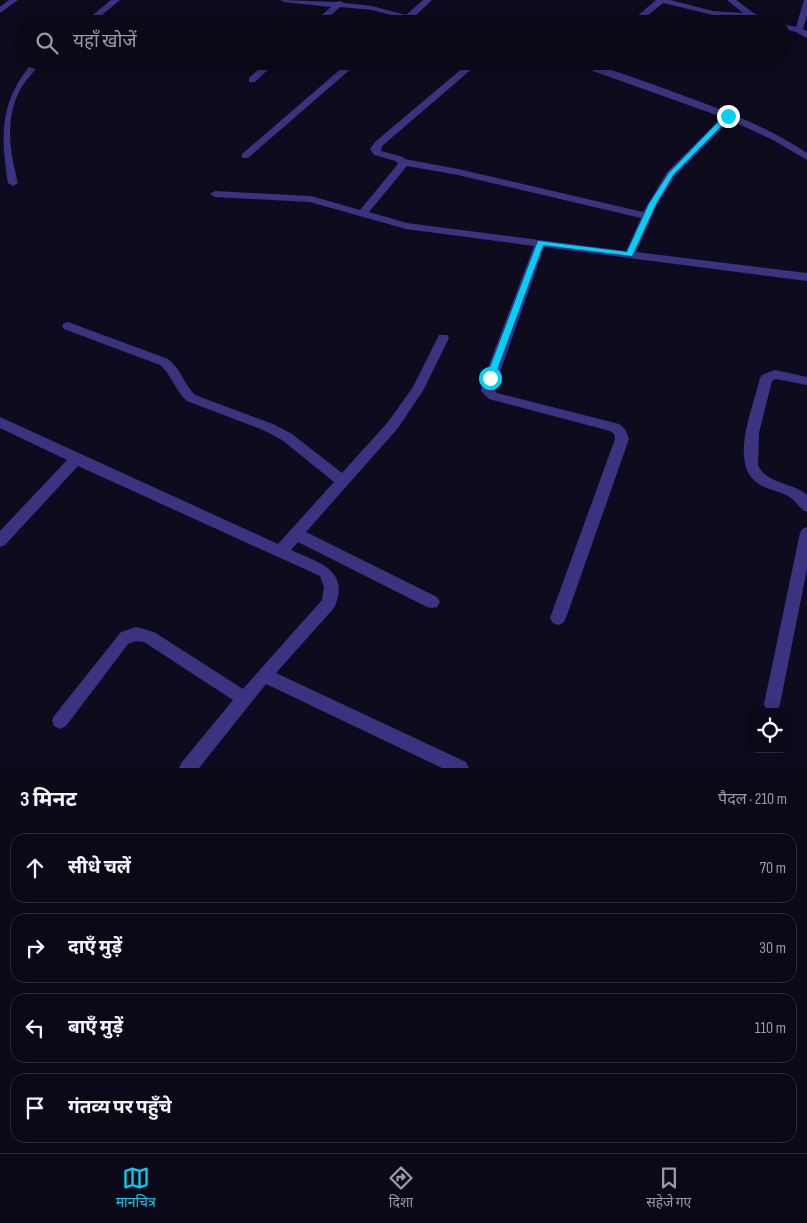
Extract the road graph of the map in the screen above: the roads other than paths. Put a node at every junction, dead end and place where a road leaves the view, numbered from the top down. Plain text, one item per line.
1 (14, 0) edge
2 (116, 0) edge
3 (284, 0) edge
4 (428, 0) edge
5 (661, 0) edge
6 (731, 0) edge
7 (807, 1) edge
8 (341, 2) edge
9 (0, 11) edge
10 (97, 15) edge
11 (326, 15) edge
12 (400, 15) edge
13 (410, 15) edge
14 (643, 15) edge
15 (739, 15) edge
16 (751, 15) edge
17 (792, 28) edge
18 (799, 30) junction
19 (807, 35) edge
20 (30, 70) edge
21 (263, 70) edge
22 (345, 70) edge
23 (466, 70) edge
24 (602, 70) edge
25 (252, 80) dead end
26 (728, 116) junction
27 (245, 156) dead end
28 (807, 157) edge
29 (403, 162) junction
30 (13, 183) dead end
31 (215, 194) dead end
32 (362, 214) junction
33 (647, 216) junction
34 (540, 243) junction
35 (630, 254) junction
36 (807, 277) edge
37 (68, 326) dead end
38 (443, 338) dead end
39 (807, 382) edge
40 (1, 424) edge
41 (76, 459) junction
42 (342, 480) junction
43 (807, 506) edge
44 (807, 533) edge
45 (296, 534) junction
46 (0, 541) edge
47 (280, 552) junction
48 (432, 602) dead end
49 (558, 618) dead end
50 (264, 675) junction
51 (245, 699) junction
52 (772, 704) dead end
53 (60, 721) dead end
54 (188, 768) edge
55 (460, 768) edge

1 - 9 street
2 - 10 street
3 - 8 street
4 - 13 street
5 - 14 street
5 - 15 street
6 - 16 street
7 - 18 street
8 - 11 street
8 - 12 street
17 - 18 street
18 - 19 street
20 - 30 street
21 - 25 street
22 - 27 street
23 - 29 street
24 - 26 street
26 - 28 street
26 - 33 street
29 - 32 street
29 - 33 street
31 - 32 street
32 - 34 street
33 - 35 street
34 - 35 street
34 - 49 street
35 - 36 street
37 - 42 street
38 - 42 street
39 - 43 street
40 - 41 street
41 - 46 street
41 - 47 street
42 - 45 street
44 - 52 street
45 - 47 street
45 - 48 street
47 - 50 street
50 - 51 street
50 - 55 street
51 - 53 street
51 - 54 street

